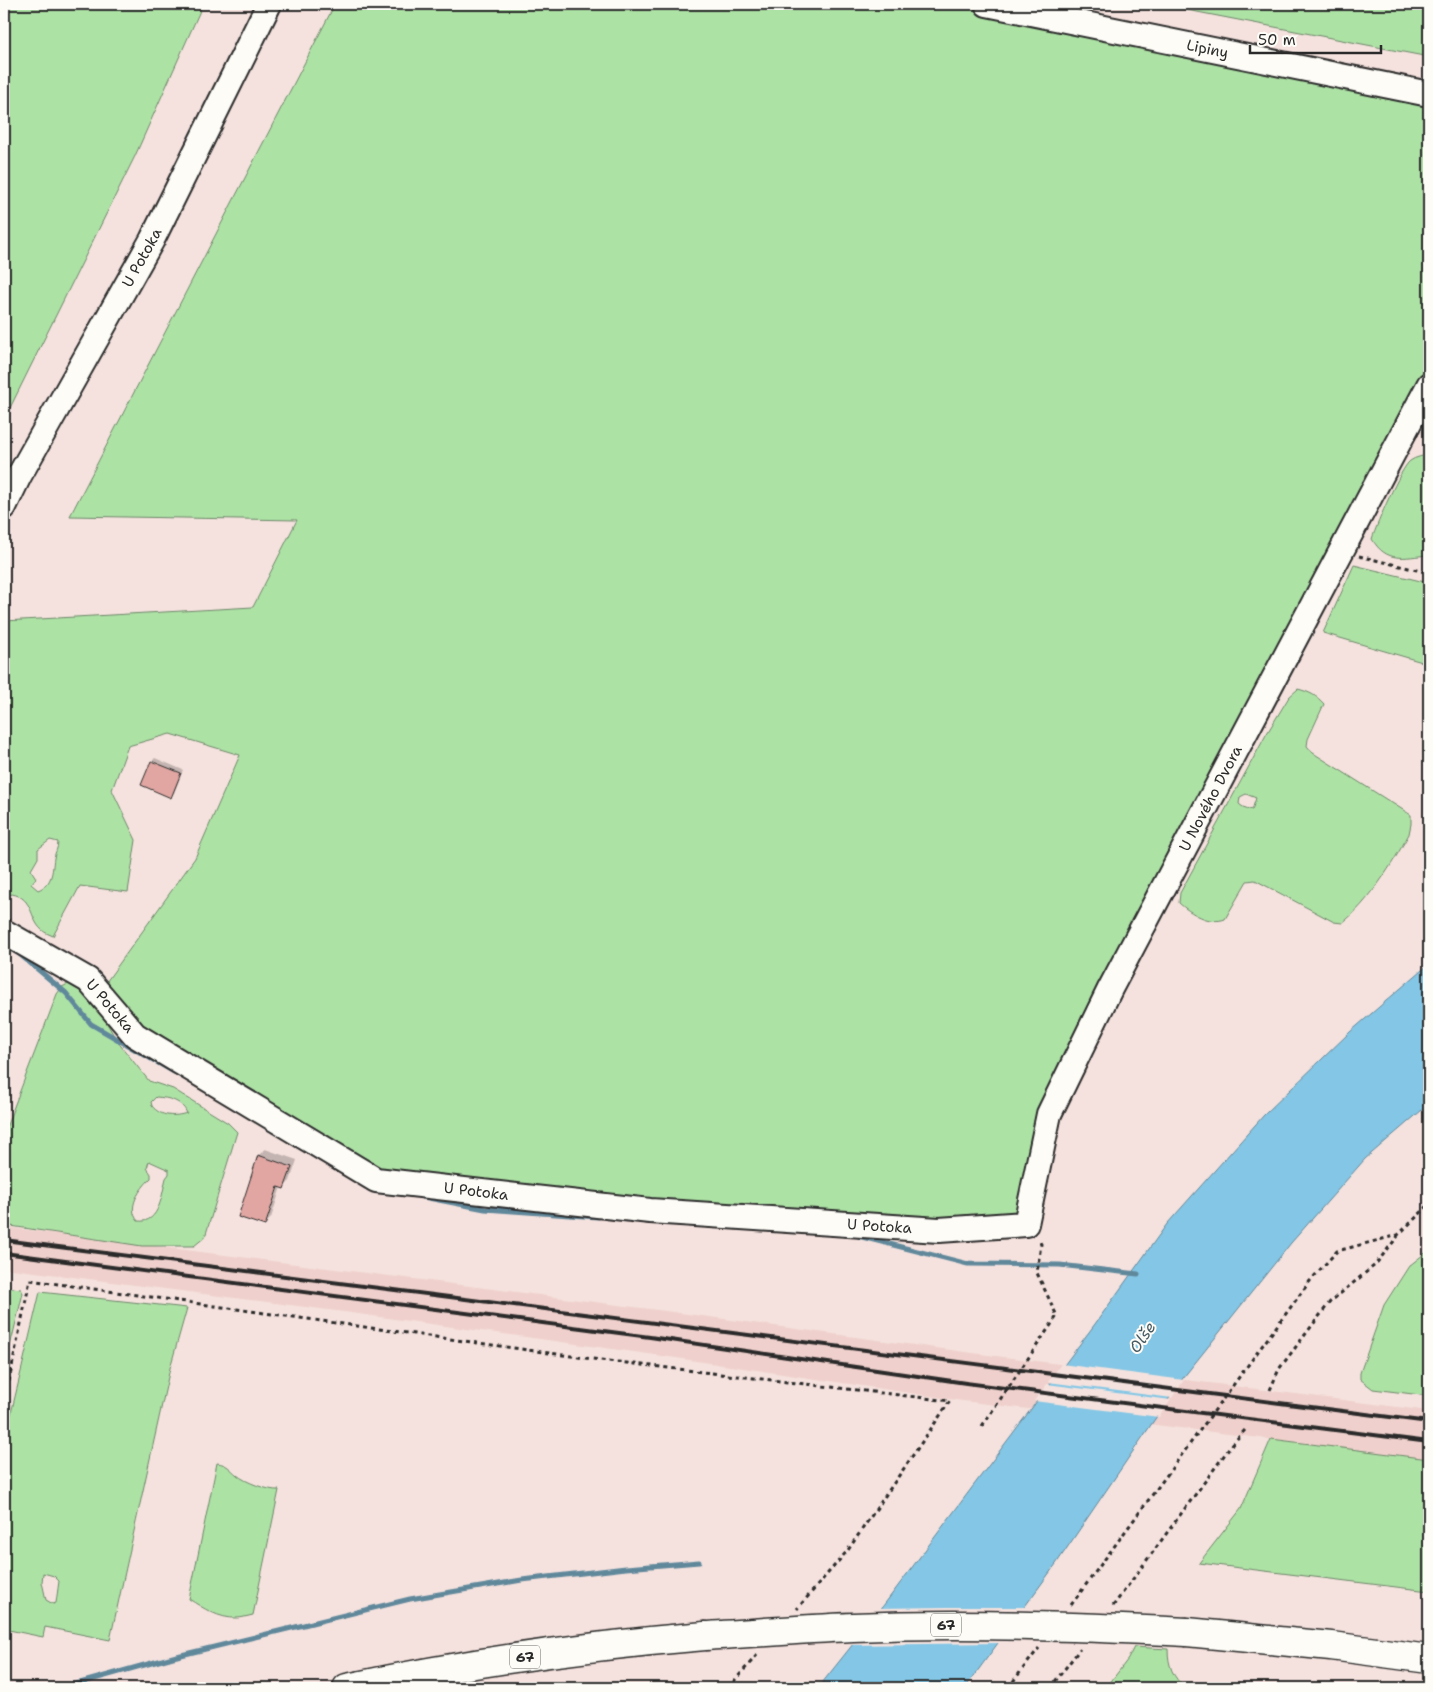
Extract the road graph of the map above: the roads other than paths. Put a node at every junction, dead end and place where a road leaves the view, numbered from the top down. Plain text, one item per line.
1 (270, 4) edge
2 (987, 4) edge
3 (1429, 94) edge
4 (1429, 385) edge
5 (4, 507) edge
6 (4, 932) edge
7 (1026, 1224) joint
8 (1429, 1659) edge
9 (347, 1688) edge

1 - 5 street, U Potoka
2 - 3 street, Lipiny
4 - 7 street, U Nového Dvora
6 - 7 street, U Potoka
8 - 9 main road, 67, bridge

